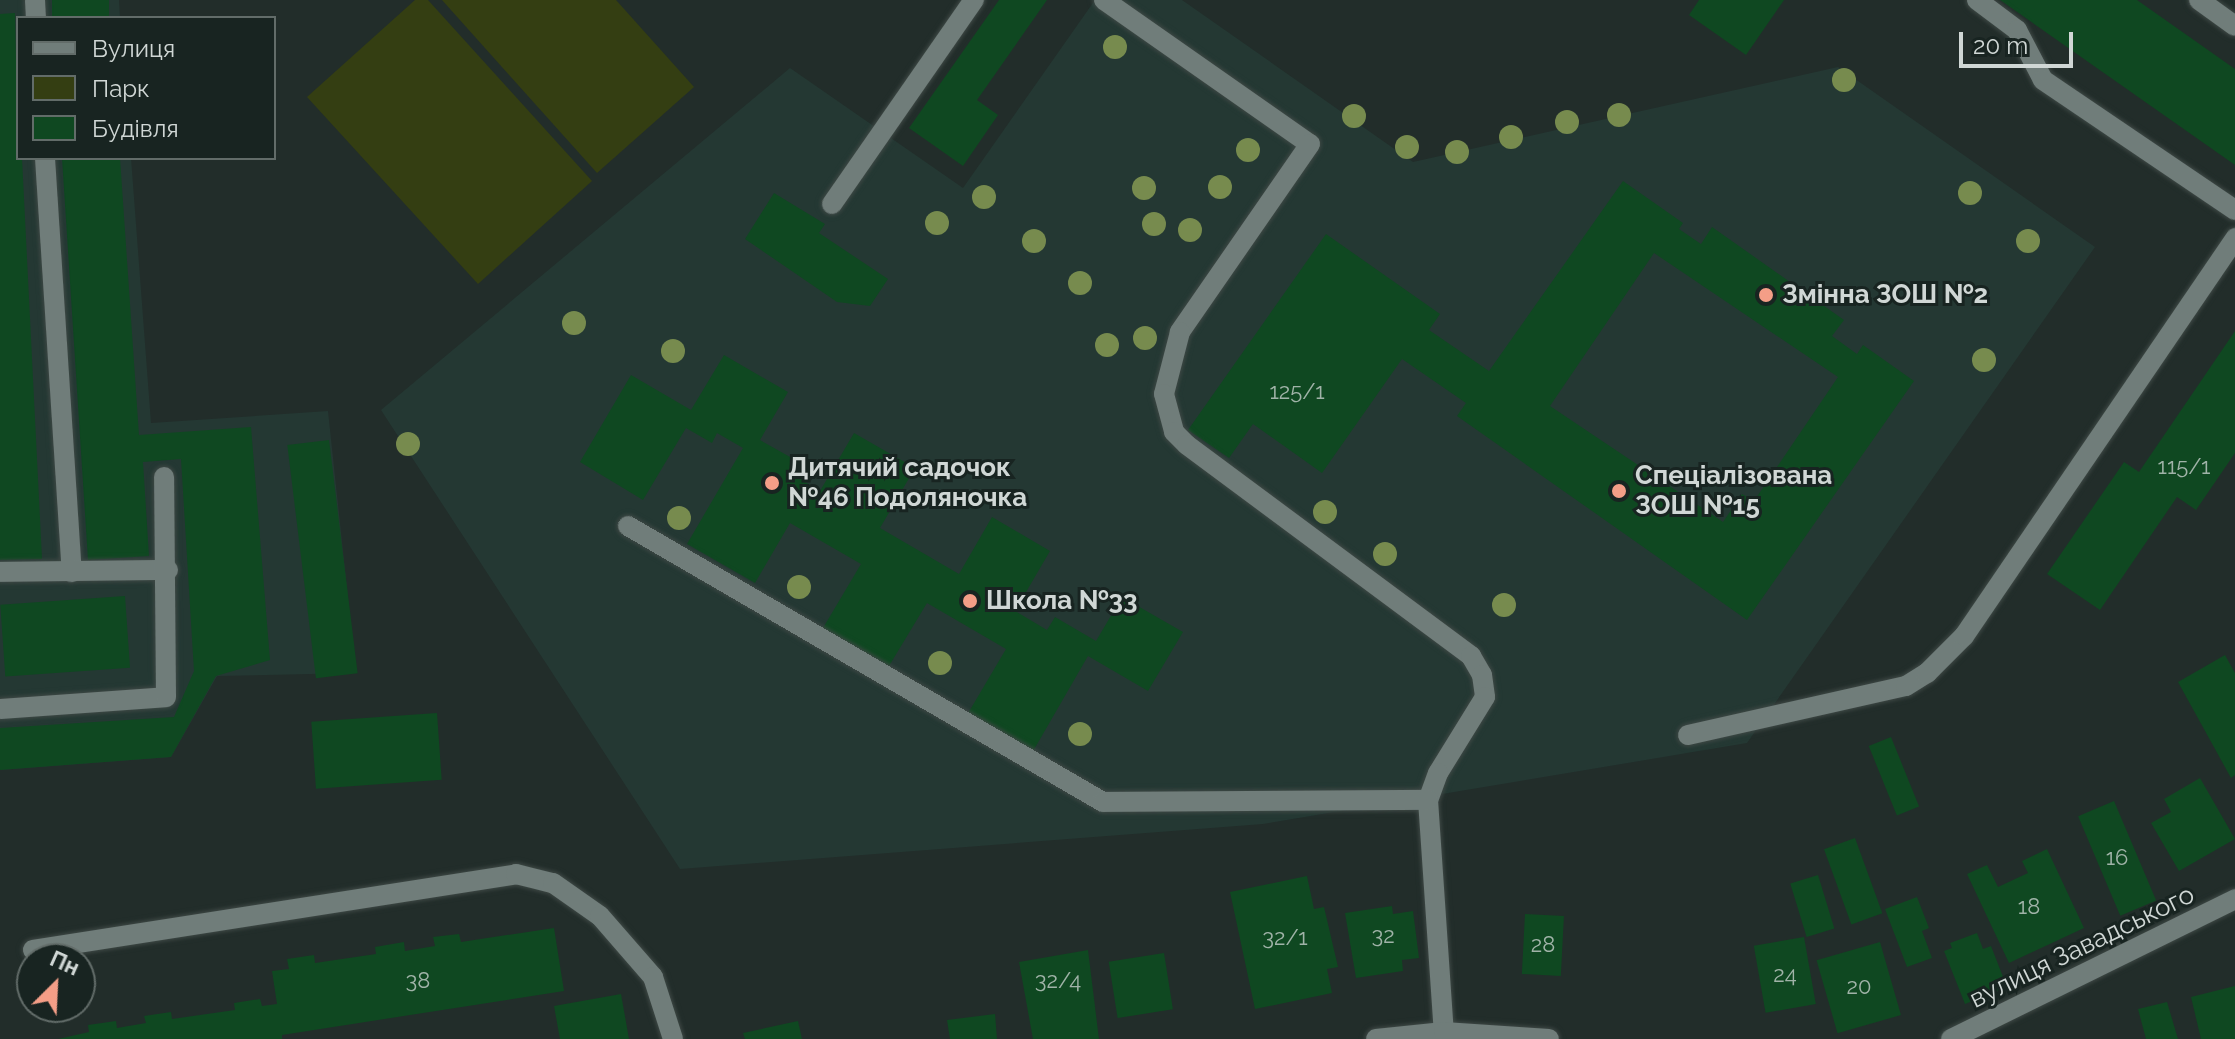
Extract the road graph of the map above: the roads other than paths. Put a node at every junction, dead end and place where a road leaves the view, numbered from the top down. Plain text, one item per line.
1 (974, 0) edge
2 (1104, 0) edge
3 (1977, 0) edge
4 (2199, 0) edge
5 (2235, 26) edge
6 (45, 160) edge
7 (832, 204) dead end
8 (2235, 210) edge
9 (2235, 238) edge
10 (164, 477) dead end
11 (628, 526) dead end
12 (168, 570) junction
13 (0, 572) edge
14 (72, 572) junction
15 (0, 709) edge
16 (1688, 735) dead end
17 (1428, 800) junction
18 (2235, 899) edge
19 (77, 943) edge
20 (1444, 1032) junction
21 (1388, 1038) edge
22 (673, 1039) edge
23 (1549, 1039) edge
24 (1951, 1039) edge

1 - 7 street
2 - 17 street
3 - 8 street
4 - 5 street
6 - 14 street
9 - 16 street
10 - 12 street
11 - 17 street
12 - 14 street
12 - 15 street
13 - 14 street
17 - 20 street
18 - 24 street, вулиця Завадського
19 - 22 street
20 - 21 street
20 - 23 street

